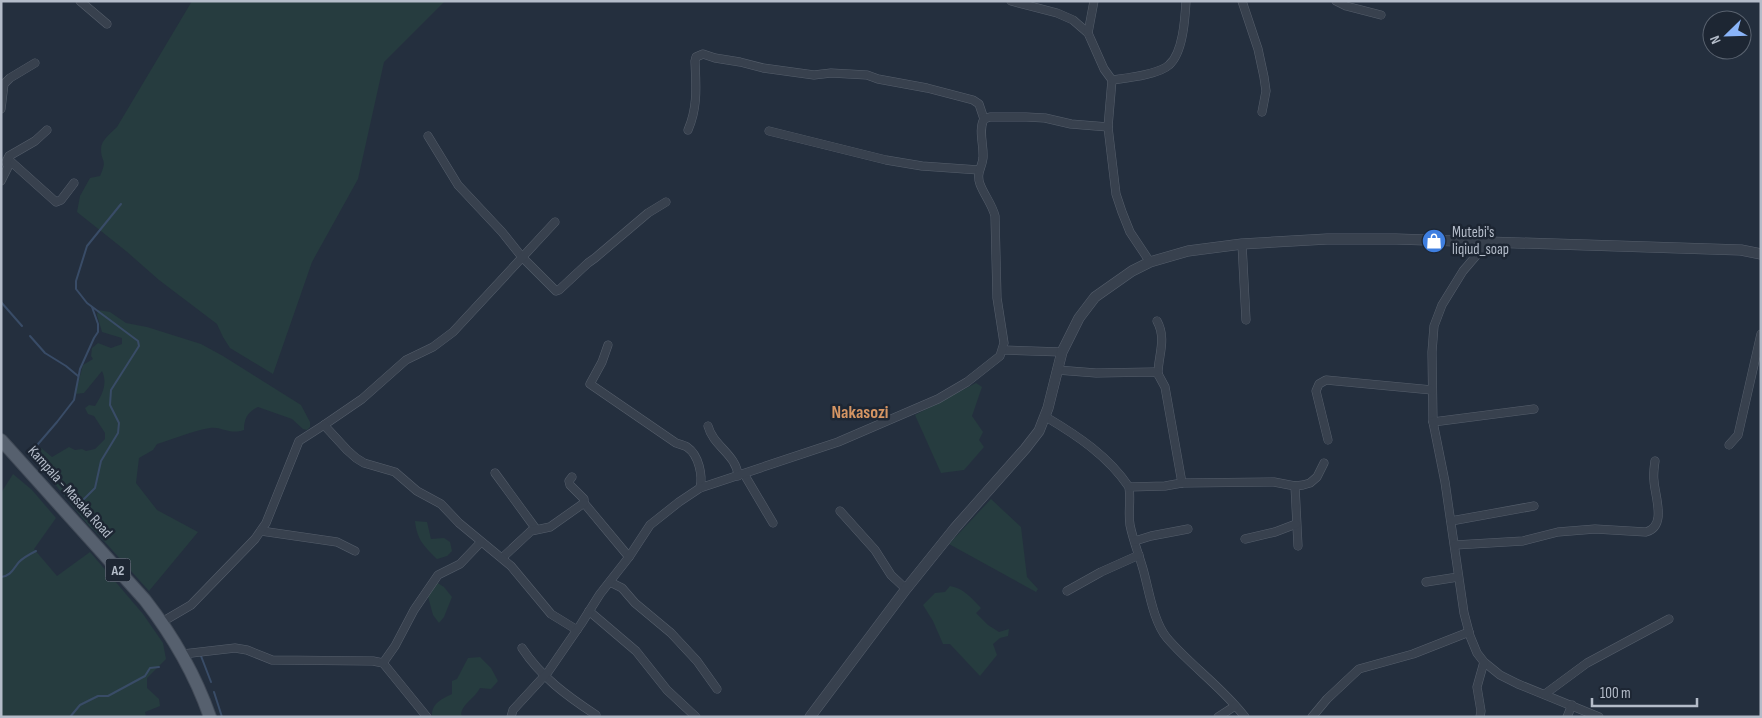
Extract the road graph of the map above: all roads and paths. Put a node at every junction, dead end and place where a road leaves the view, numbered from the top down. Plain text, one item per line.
1 (80, 1) edge
2 (1011, 1) edge
3 (1094, 1) edge
4 (1186, 1) edge
5 (1242, 1) edge
6 (1336, 1) edge
7 (1381, 14) dead end
8 (107, 24) dead end
9 (1088, 33) junction
10 (35, 63) dead end
11 (1112, 80) junction
12 (1, 110) edge
13 (1262, 112) dead end
14 (984, 119) junction
15 (1108, 127) junction
16 (46, 130) dead end
17 (688, 130) dead end
18 (769, 131) dead end
19 (428, 136) dead end
20 (5, 160) edge
21 (979, 170) junction
22 (1, 181) edge
23 (74, 183) dead end
24 (666, 202) dead end
25 (555, 222) dead end
26 (1486, 243) junction
27 (1242, 244) junction
28 (1761, 254) edge
29 (522, 257) junction
30 (1150, 262) junction
31 (1246, 320) dead end
32 (1157, 321) dead end
33 (1761, 334) edge
34 (608, 344) dead end
35 (1003, 350) junction
36 (1062, 352) junction
37 (1057, 370) junction
38 (1158, 374) junction
39 (1432, 390) junction
40 (1534, 409) dead end
41 (1046, 417) junction
42 (1432, 422) junction
43 (324, 425) junction
44 (708, 426) dead end
45 (1, 440) edge
46 (1328, 440) dead end
47 (1729, 445) dead end
48 (1655, 461) dead end
49 (1324, 463) dead end
50 (495, 473) dead end
51 (741, 475) junction
52 (572, 477) dead end
53 (1182, 483) junction
54 (1295, 486) junction
55 (1129, 487) junction
56 (700, 488) junction
57 (584, 503) junction
58 (1534, 506) dead end
59 (840, 511) dead end
60 (1451, 521) junction
61 (773, 523) dead end
62 (1296, 524) junction
63 (536, 529) junction
64 (1188, 529) dead end
65 (261, 531) junction
66 (1245, 539) dead end
67 (1135, 541) junction
68 (481, 542) junction
69 (1455, 545) junction
70 (1298, 546) dead end
71 (354, 551) dead end
72 (1138, 555) junction
73 (629, 557) junction
74 (502, 558) junction
75 (1458, 576) junction
76 (610, 582) junction
77 (1426, 582) dead end
78 (906, 589) junction
79 (1067, 591) dead end
80 (589, 611) junction
81 (1669, 619) dead end
82 (162, 622) junction
83 (578, 630) junction
84 (1468, 632) junction
85 (522, 648) dead end
86 (183, 654) junction
87 (1484, 662) junction
88 (383, 663) junction
89 (544, 676) junction
90 (717, 688) dead end
91 (1545, 694) junction
92 (1572, 705) junction
93 (1235, 706) junction
94 (596, 715) dead end
95 (210, 717) edge
96 (427, 717) edge
97 (511, 717) edge
98 (696, 717) edge
99 (810, 717) edge
100 (1218, 717) edge
101 (1245, 717) edge
102 (1312, 717) edge
103 (1480, 717) edge
104 (1567, 717) edge
105 (1599, 717) edge

1 - 8 street
2 - 9 street
3 - 9 street
4 - 11 street
5 - 13 street
6 - 7 street
9 - 11 street
10 - 12 street
11 - 15 street
14 - 15 street
14 - 17 street
14 - 21 street
15 - 30 street
16 - 20 street
18 - 21 street
19 - 29 street
20 - 22 street
20 - 23 street
21 - 35 street
24 - 29 street
25 - 29 street
26 - 27 street
26 - 28 street
26 - 39 street
27 - 30 street
27 - 31 street
29 - 43 street
30 - 36 street
32 - 38 street
33 - 47 street
34 - 56 street
35 - 36 street
35 - 51 street
36 - 37 street
37 - 38 street
37 - 41 street
38 - 53 street
39 - 42 street
39 - 46 street
40 - 42 street
41 - 55 street
41 - 78 street
42 - 60 street
43 - 65 street
43 - 68 street
44 - 51 street
45 - 82 main road, Kampala - Masaka Road / A2
48 - 69 street
49 - 54 street
50 - 63 street
51 - 56 street
51 - 61 street
52 - 57 street
53 - 54 street
53 - 55 street
54 - 62 street
55 - 67 street
56 - 73 street
57 - 63 street
57 - 73 street
58 - 60 street
59 - 78 street
60 - 69 street
62 - 66 street
62 - 70 street
63 - 74 street
64 - 67 street
65 - 71 street
65 - 82 street
67 - 72 street
68 - 74 street
68 - 88 street
69 - 75 street
72 - 79 street
72 - 93 street
73 - 76 street
74 - 83 street
75 - 77 street
75 - 84 street
76 - 80 street
76 - 90 street
78 - 99 street
80 - 83 street
80 - 98 street
81 - 91 street
82 - 86 main road, Kampala - Masaka Road / A2
83 - 89 street
84 - 87 street
84 - 102 street
85 - 89 street
86 - 88 street
86 - 95 main road, Kampala - Masaka Road / A2
87 - 91 street
87 - 103 street
88 - 96 street
89 - 94 street
89 - 97 street
91 - 92 street
92 - 104 street
92 - 105 street
93 - 100 street
93 - 101 street

